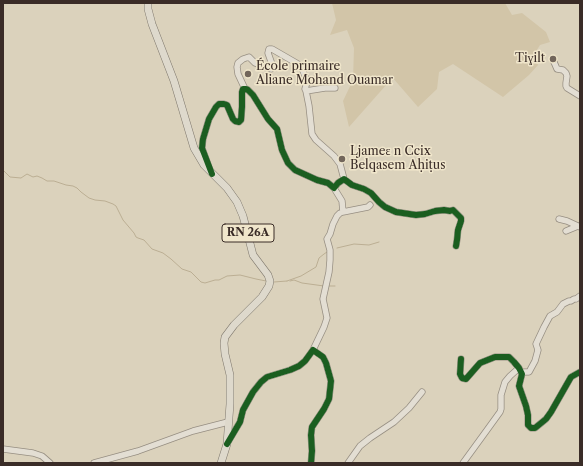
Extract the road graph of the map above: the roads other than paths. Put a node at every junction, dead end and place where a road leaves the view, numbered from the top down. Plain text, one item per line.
1 (148, 3) edge
2 (554, 62) dead end
3 (335, 88) dead end
4 (245, 89) junction
5 (306, 91) junction
6 (580, 96) edge
7 (212, 174) junction
8 (344, 179) junction
9 (334, 188) junction
10 (370, 205) dead end
11 (343, 212) junction
12 (559, 219) dead end
13 (579, 226) edge
14 (566, 231) dead end
15 (456, 246) dead end
16 (580, 296) edge
17 (313, 350) junction
18 (461, 359) dead end
19 (519, 368) junction
20 (580, 372) edge
21 (522, 374) junction
22 (422, 392) dead end
23 (228, 422) junction
24 (227, 444) junction
25 (3, 449) edge
26 (50, 463) edge
27 (94, 463) edge
28 (221, 463) edge
29 (311, 463) edge
30 (348, 463) edge
31 (463, 463) edge

1 - 7 main road, RN 26A
2 - 6 street
3 - 5 street
4 - 5 street
4 - 7 street
4 - 9 street
5 - 8 street
7 - 23 main road, RN 26A
8 - 9 street
8 - 15 street
9 - 11 street
10 - 11 street
11 - 17 street
12 - 13 street
13 - 14 street
16 - 21 street
17 - 24 street
17 - 29 street
18 - 19 street
19 - 21 street
19 - 31 street
20 - 21 street
22 - 30 street
23 - 24 main road, RN 26A
23 - 27 street
24 - 28 main road, RN 26A
25 - 26 street

